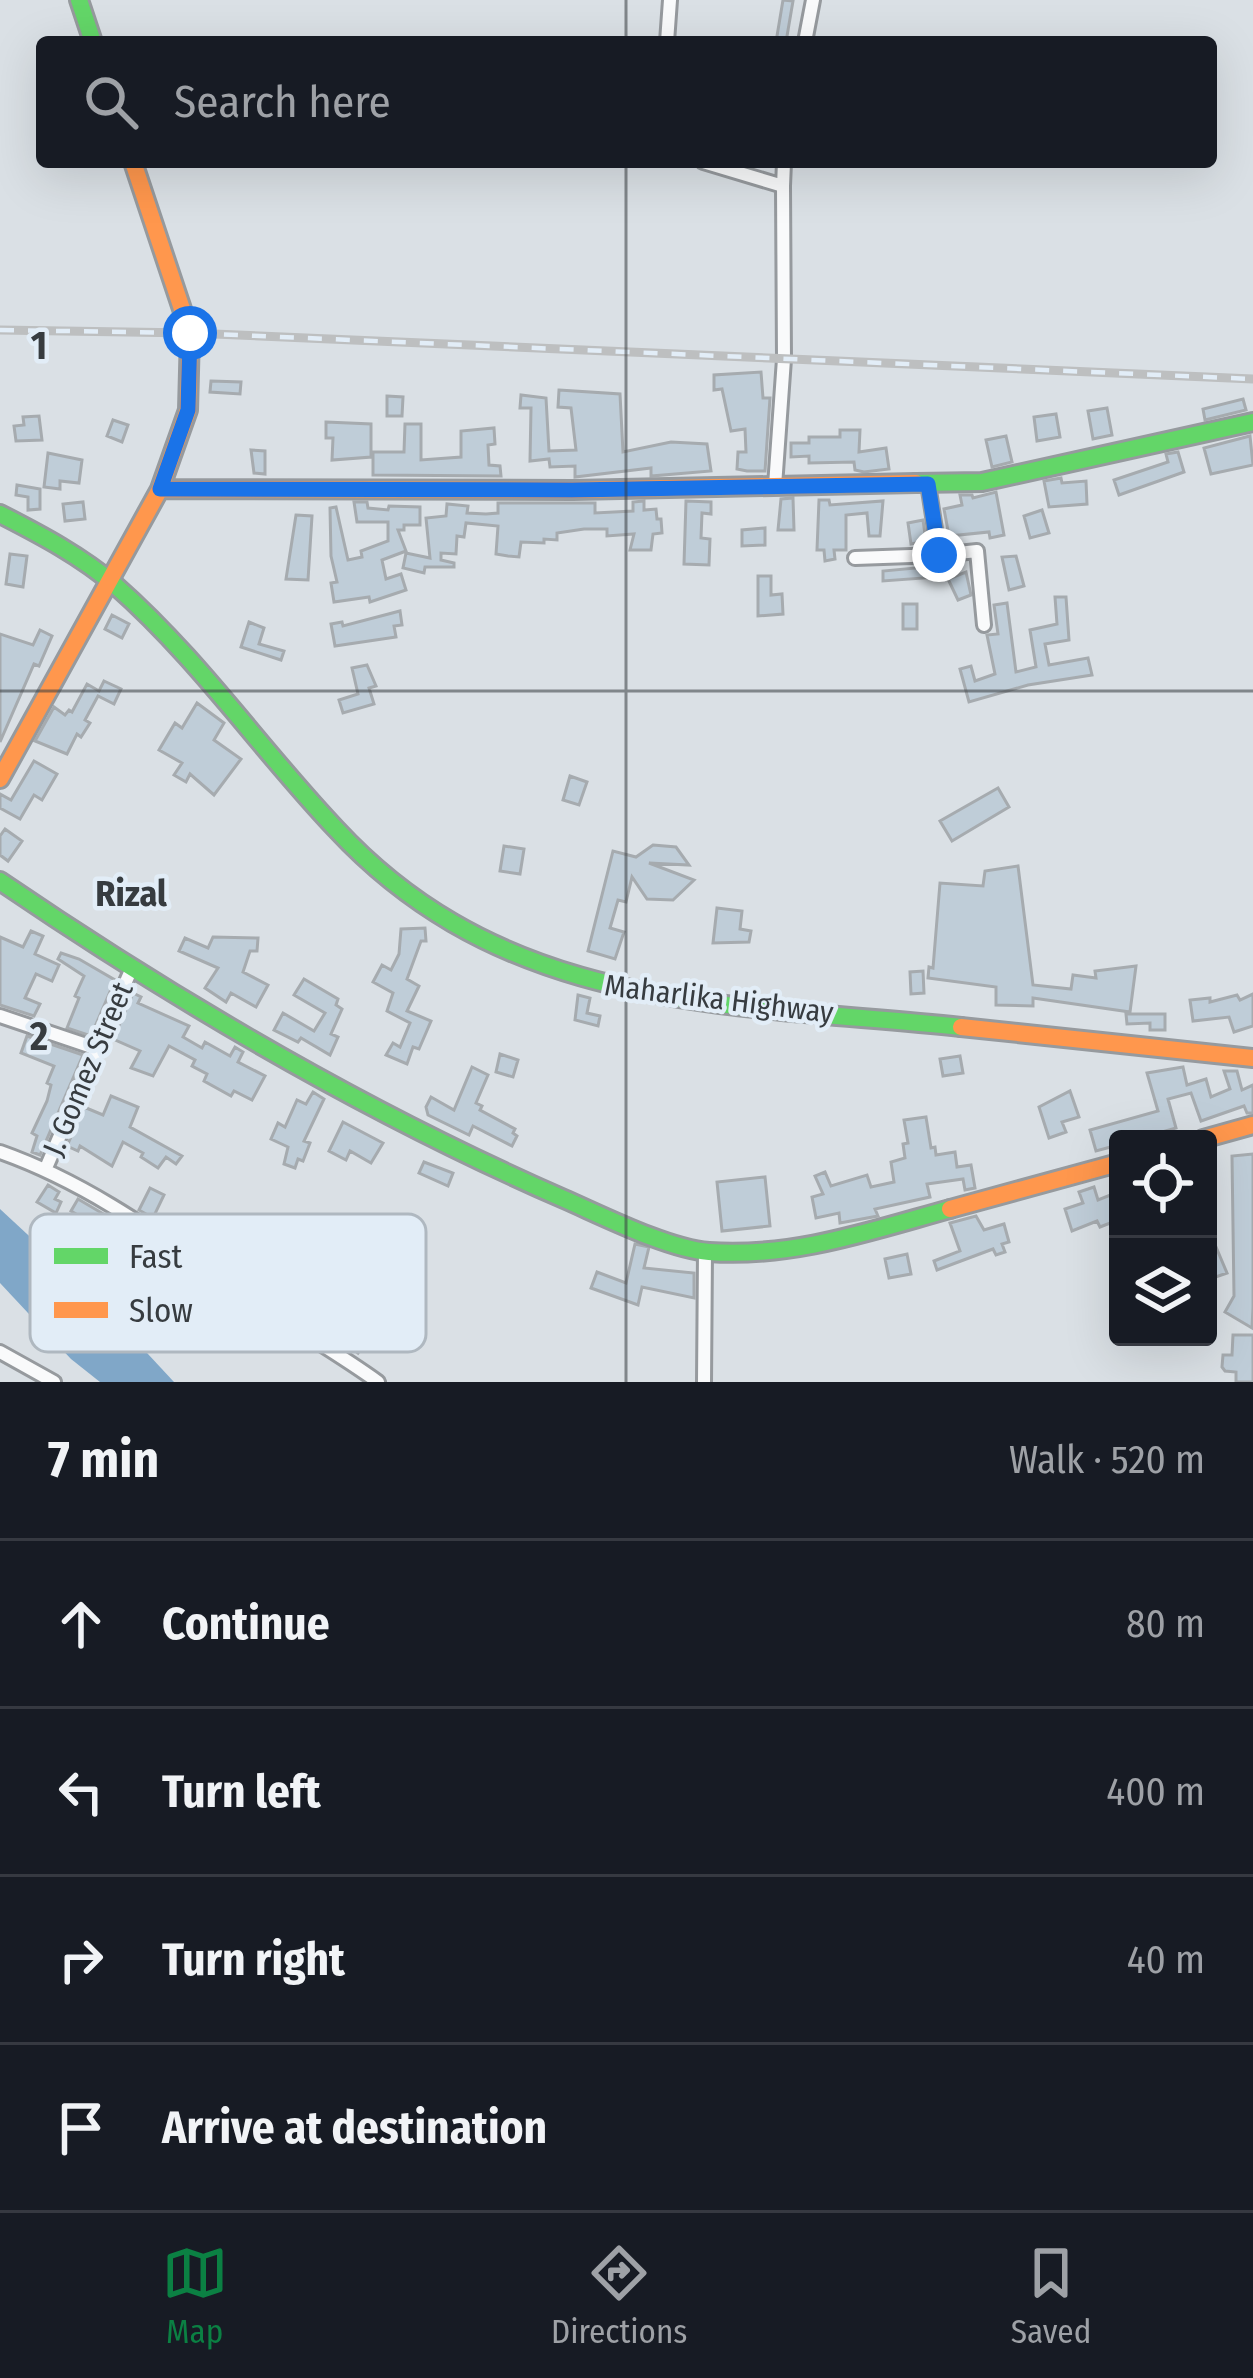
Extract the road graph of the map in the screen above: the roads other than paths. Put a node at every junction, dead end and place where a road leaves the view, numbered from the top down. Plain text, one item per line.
1 (80, 0) edge
2 (670, 0) edge
3 (813, 0) edge
4 (91, 36) edge
5 (667, 36) edge
6 (806, 36) edge
7 (135, 168) edge
8 (723, 168) edge
9 (784, 168) edge
10 (783, 186) junction
11 (1253, 422) edge
12 (928, 484) junction
13 (775, 486) junction
14 (160, 489) junction
15 (0, 514) edge
16 (939, 555) junction
17 (855, 558) dead end
18 (109, 580) junction
19 (985, 625) dead end
20 (0, 779) edge
21 (2, 889) edge
22 (131, 970) junction
23 (0, 1016) edge
24 (98, 1049) junction
25 (1253, 1058) edge
26 (1253, 1125) edge
27 (1217, 1135) edge
28 (0, 1152) edge
29 (1109, 1165) edge
30 (46, 1168) junction
31 (125, 1214) edge
32 (705, 1252) junction
33 (0, 1352) edge
34 (337, 1352) edge
35 (54, 1382) edge
36 (378, 1382) edge
37 (704, 1382) edge

1 - 4 main road
2 - 5 street
3 - 6 street
7 - 14 main road
8 - 10 street
9 - 10 street
10 - 13 street
11 - 12 main road
12 - 13 main road
12 - 16 street
13 - 14 main road
14 - 18 main road
15 - 18 main road, Maharlika Highway
16 - 17 street
16 - 19 street
18 - 20 main road
18 - 25 main road, Maharlika Highway
21 - 22 main road
22 - 24 street, J. Gomez Street
22 - 32 main road
23 - 24 street
24 - 30 street, J. Gomez Street
26 - 27 main road
28 - 30 street
29 - 32 main road
30 - 31 street
32 - 37 street
33 - 35 street
34 - 36 street

